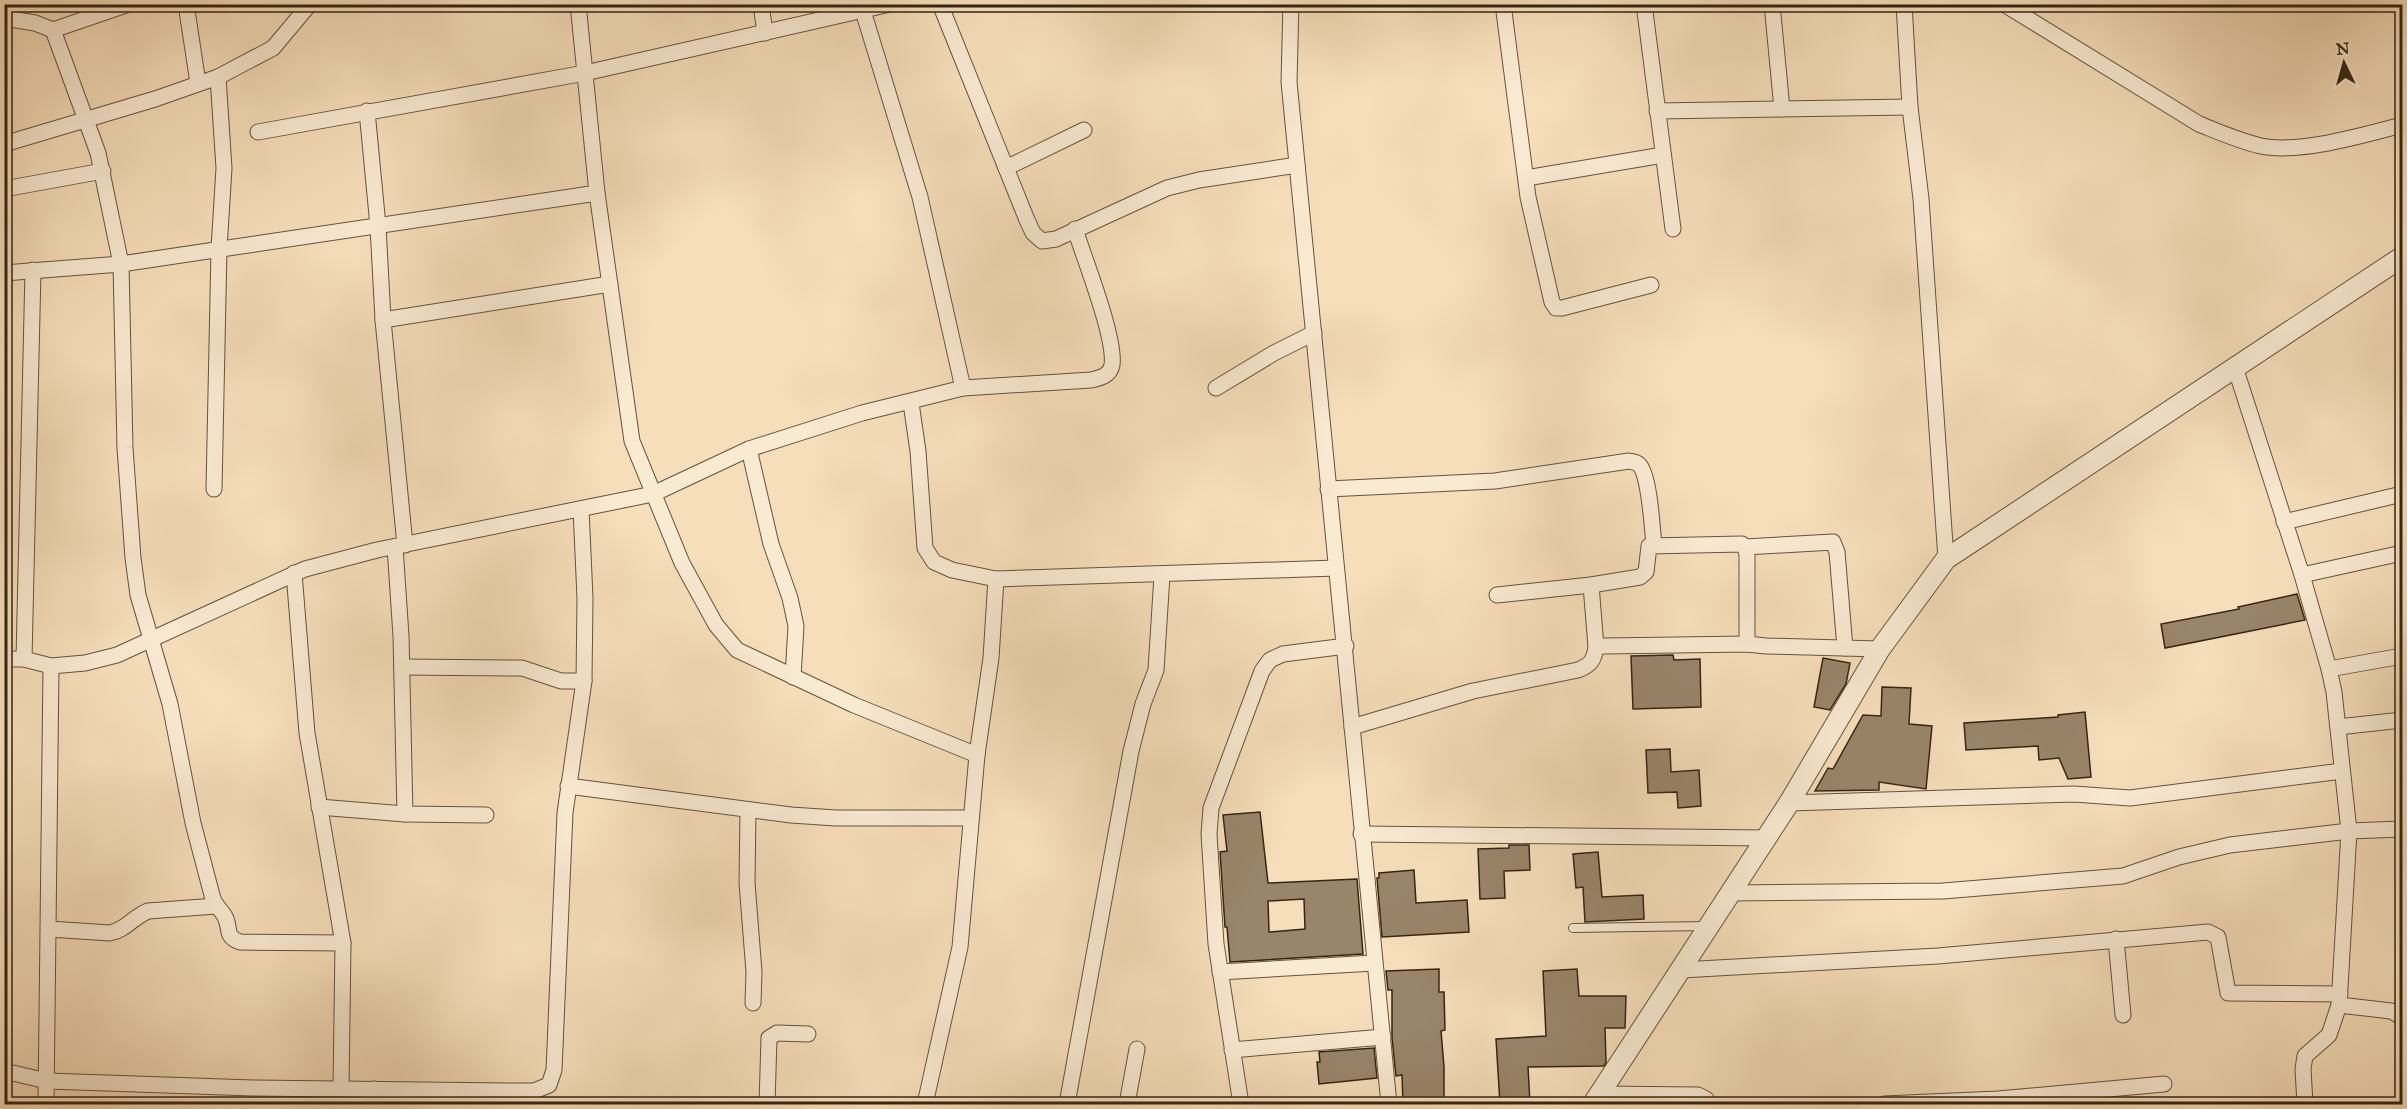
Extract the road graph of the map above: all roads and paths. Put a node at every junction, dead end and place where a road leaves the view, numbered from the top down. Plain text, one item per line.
1 (129, 4) edge
2 (186, 4) edge
3 (578, 4) edge
4 (761, 4) edge
5 (890, 4) edge
6 (940, 4) edge
7 (1291, 4) edge
8 (1503, 4) edge
9 (1644, 4) edge
10 (1772, 4) edge
11 (1904, 4) edge
12 (2004, 4) edge
13 (308, 5) edge
14 (855, 10) edge
15 (4, 18) edge
16 (53, 30) junction
17 (765, 33) junction
18 (585, 73) junction
19 (218, 77) junction
20 (198, 83) junction
21 (1910, 107) junction
22 (1782, 109) junction
23 (367, 111) junction
24 (1657, 111) junction
25 (88, 119) junction
26 (2403, 126) edge
27 (1084, 130) dead end
28 (258, 132) dead end
29 (4, 144) edge
30 (1663, 155) junction
31 (1298, 165) junction
32 (1006, 168) junction
33 (103, 171) junction
34 (1526, 178) junction
35 (4, 189) edge
36 (597, 194) junction
37 (378, 226) junction
38 (1075, 229) junction
39 (1673, 229) dead end
40 (219, 249) junction
41 (2403, 257) edge
42 (121, 264) junction
43 (33, 270) junction
44 (4, 273) edge
45 (610, 284) junction
46 (1651, 285) dead end
47 (382, 320) junction
48 (1314, 333) junction
49 (2235, 368) junction
50 (963, 388) junction
51 (1216, 388) dead end
52 (911, 403) junction
53 (749, 449) junction
54 (214, 489) dead end
55 (1328, 489) junction
56 (653, 494) junction
57 (2403, 494) edge
58 (581, 509) junction
59 (2284, 522) junction
60 (1654, 545) junction
61 (400, 546) junction
62 (1745, 547) junction
63 (2403, 553) edge
64 (1946, 560) junction
65 (1336, 568) junction
66 (294, 573) junction
67 (1162, 575) junction
68 (2302, 575) junction
69 (996, 579) junction
70 (1591, 585) junction
71 (1497, 595) dead end
72 (150, 641) junction
73 (1747, 644) junction
74 (1346, 646) junction
75 (1596, 647) junction
76 (1845, 648) junction
77 (1880, 649) junction
78 (2403, 656) edge
79 (4, 659) edge
80 (24, 659) junction
81 (51, 666) junction
82 (402, 667) junction
83 (2330, 669) junction
84 (793, 677) junction
85 (584, 681) junction
86 (2403, 720) edge
87 (1352, 727) junction
88 (2338, 727) junction
89 (977, 755) junction
90 (2342, 771) junction
91 (568, 786) junction
92 (1789, 803) junction
93 (319, 807) junction
94 (748, 810) junction
95 (405, 814) junction
96 (486, 815) dead end
97 (970, 818) junction
98 (2403, 829) edge
99 (2349, 831) junction
100 (1361, 834) junction
101 (1767, 838) junction
102 (1730, 893) junction
103 (216, 906) junction
104 (1709, 926) junction
105 (1573, 928) dead end
106 (49, 929) junction
107 (2116, 939) junction
108 (343, 943) junction
109 (1374, 963) junction
110 (1682, 970) junction
111 (1220, 972) junction
112 (2339, 1000) junction
113 (753, 1003) dead end
114 (2123, 1015) dead end
115 (2403, 1017) edge
116 (808, 1034) dead end
117 (1383, 1037) junction
118 (1137, 1049) dead end
119 (1232, 1050) junction
120 (4, 1071) edge
121 (47, 1081) junction
122 (2164, 1084) dead end
123 (341, 1088) junction
124 (374, 1089) junction
125 (508, 1098) edge
126 (1596, 1099) edge
127 (46, 1104) edge
128 (374, 1104) edge
129 (767, 1104) edge
130 (925, 1104) edge
131 (1067, 1104) edge
132 (1127, 1104) edge
133 (1241, 1104) edge
134 (1389, 1104) edge
135 (1710, 1104) edge
136 (1884, 1104) edge
137 (2306, 1104) edge

1 - 16 street
2 - 20 street
3 - 18 street
4 - 17 street
5 - 14 street
6 - 32 street
7 - 31 street
8 - 34 street
9 - 24 street
10 - 22 street
11 - 21 street
12 - 26 street
13 - 19 street
14 - 17 street
14 - 50 street
15 - 16 street
16 - 25 street
17 - 18 street
18 - 23 street
18 - 36 street
19 - 20 street
19 - 40 street
20 - 25 street
21 - 22 street
21 - 64 street
22 - 24 street
23 - 28 street
23 - 37 street
24 - 30 street
25 - 29 street
25 - 33 street
27 - 32 street
30 - 34 street
30 - 39 street
31 - 38 street
31 - 48 street
32 - 38 street
33 - 35 street
33 - 42 street
34 - 46 street
36 - 37 street
36 - 45 street
37 - 40 street
37 - 47 street
38 - 50 street
40 - 42 street
40 - 54 street
41 - 49 street
42 - 43 street
42 - 72 street
43 - 44 street
43 - 80 street
45 - 47 street
45 - 56 street
47 - 61 street
48 - 51 street
48 - 55 street
49 - 59 street
49 - 64 street
50 - 52 street
52 - 53 street
52 - 69 street
53 - 56 street
53 - 84 street
55 - 60 street
55 - 65 street
56 - 58 street
56 - 84 street
57 - 59 street
58 - 61 street
58 - 85 street
59 - 68 street
60 - 62 street
60 - 70 street
61 - 66 street
61 - 82 street
62 - 73 street
62 - 76 street
63 - 68 street
64 - 77 street
65 - 67 street
65 - 74 street
66 - 72 street
66 - 93 street
67 - 69 street
67 - 131 street
68 - 83 street
69 - 89 street
70 - 71 street
70 - 75 street
72 - 81 street
72 - 103 street
73 - 75 street
73 - 76 street
74 - 87 street
74 - 111 street
75 - 87 street
76 - 77 street
77 - 92 street
78 - 83 street
79 - 80 street
80 - 81 street
81 - 106 street
82 - 85 street
82 - 95 street
83 - 88 street
84 - 89 street
85 - 91 street
86 - 88 street
87 - 100 street
88 - 90 street
89 - 97 street
90 - 92 street
90 - 99 street
91 - 94 street
91 - 125 street
92 - 101 street
93 - 95 street
93 - 108 street
94 - 97 street
94 - 113 street
95 - 96 street
97 - 130 street
98 - 99 street
99 - 102 street
99 - 112 street
100 - 101 street
100 - 109 street
101 - 102 street
102 - 104 street
103 - 106 street
103 - 108 street
104 - 105 lane
104 - 110 street
106 - 121 street
107 - 110 street
107 - 112 street
107 - 114 street
108 - 123 street
109 - 111 street
109 - 117 street
110 - 126 street
111 - 119 street
112 - 115 street
112 - 137 street
116 - 129 street
117 - 119 street
117 - 134 street
118 - 132 street
119 - 133 street
120 - 121 street
121 - 123 street
121 - 127 street
122 - 136 street
123 - 124 street
124 - 125 street
124 - 128 street
126 - 135 street

